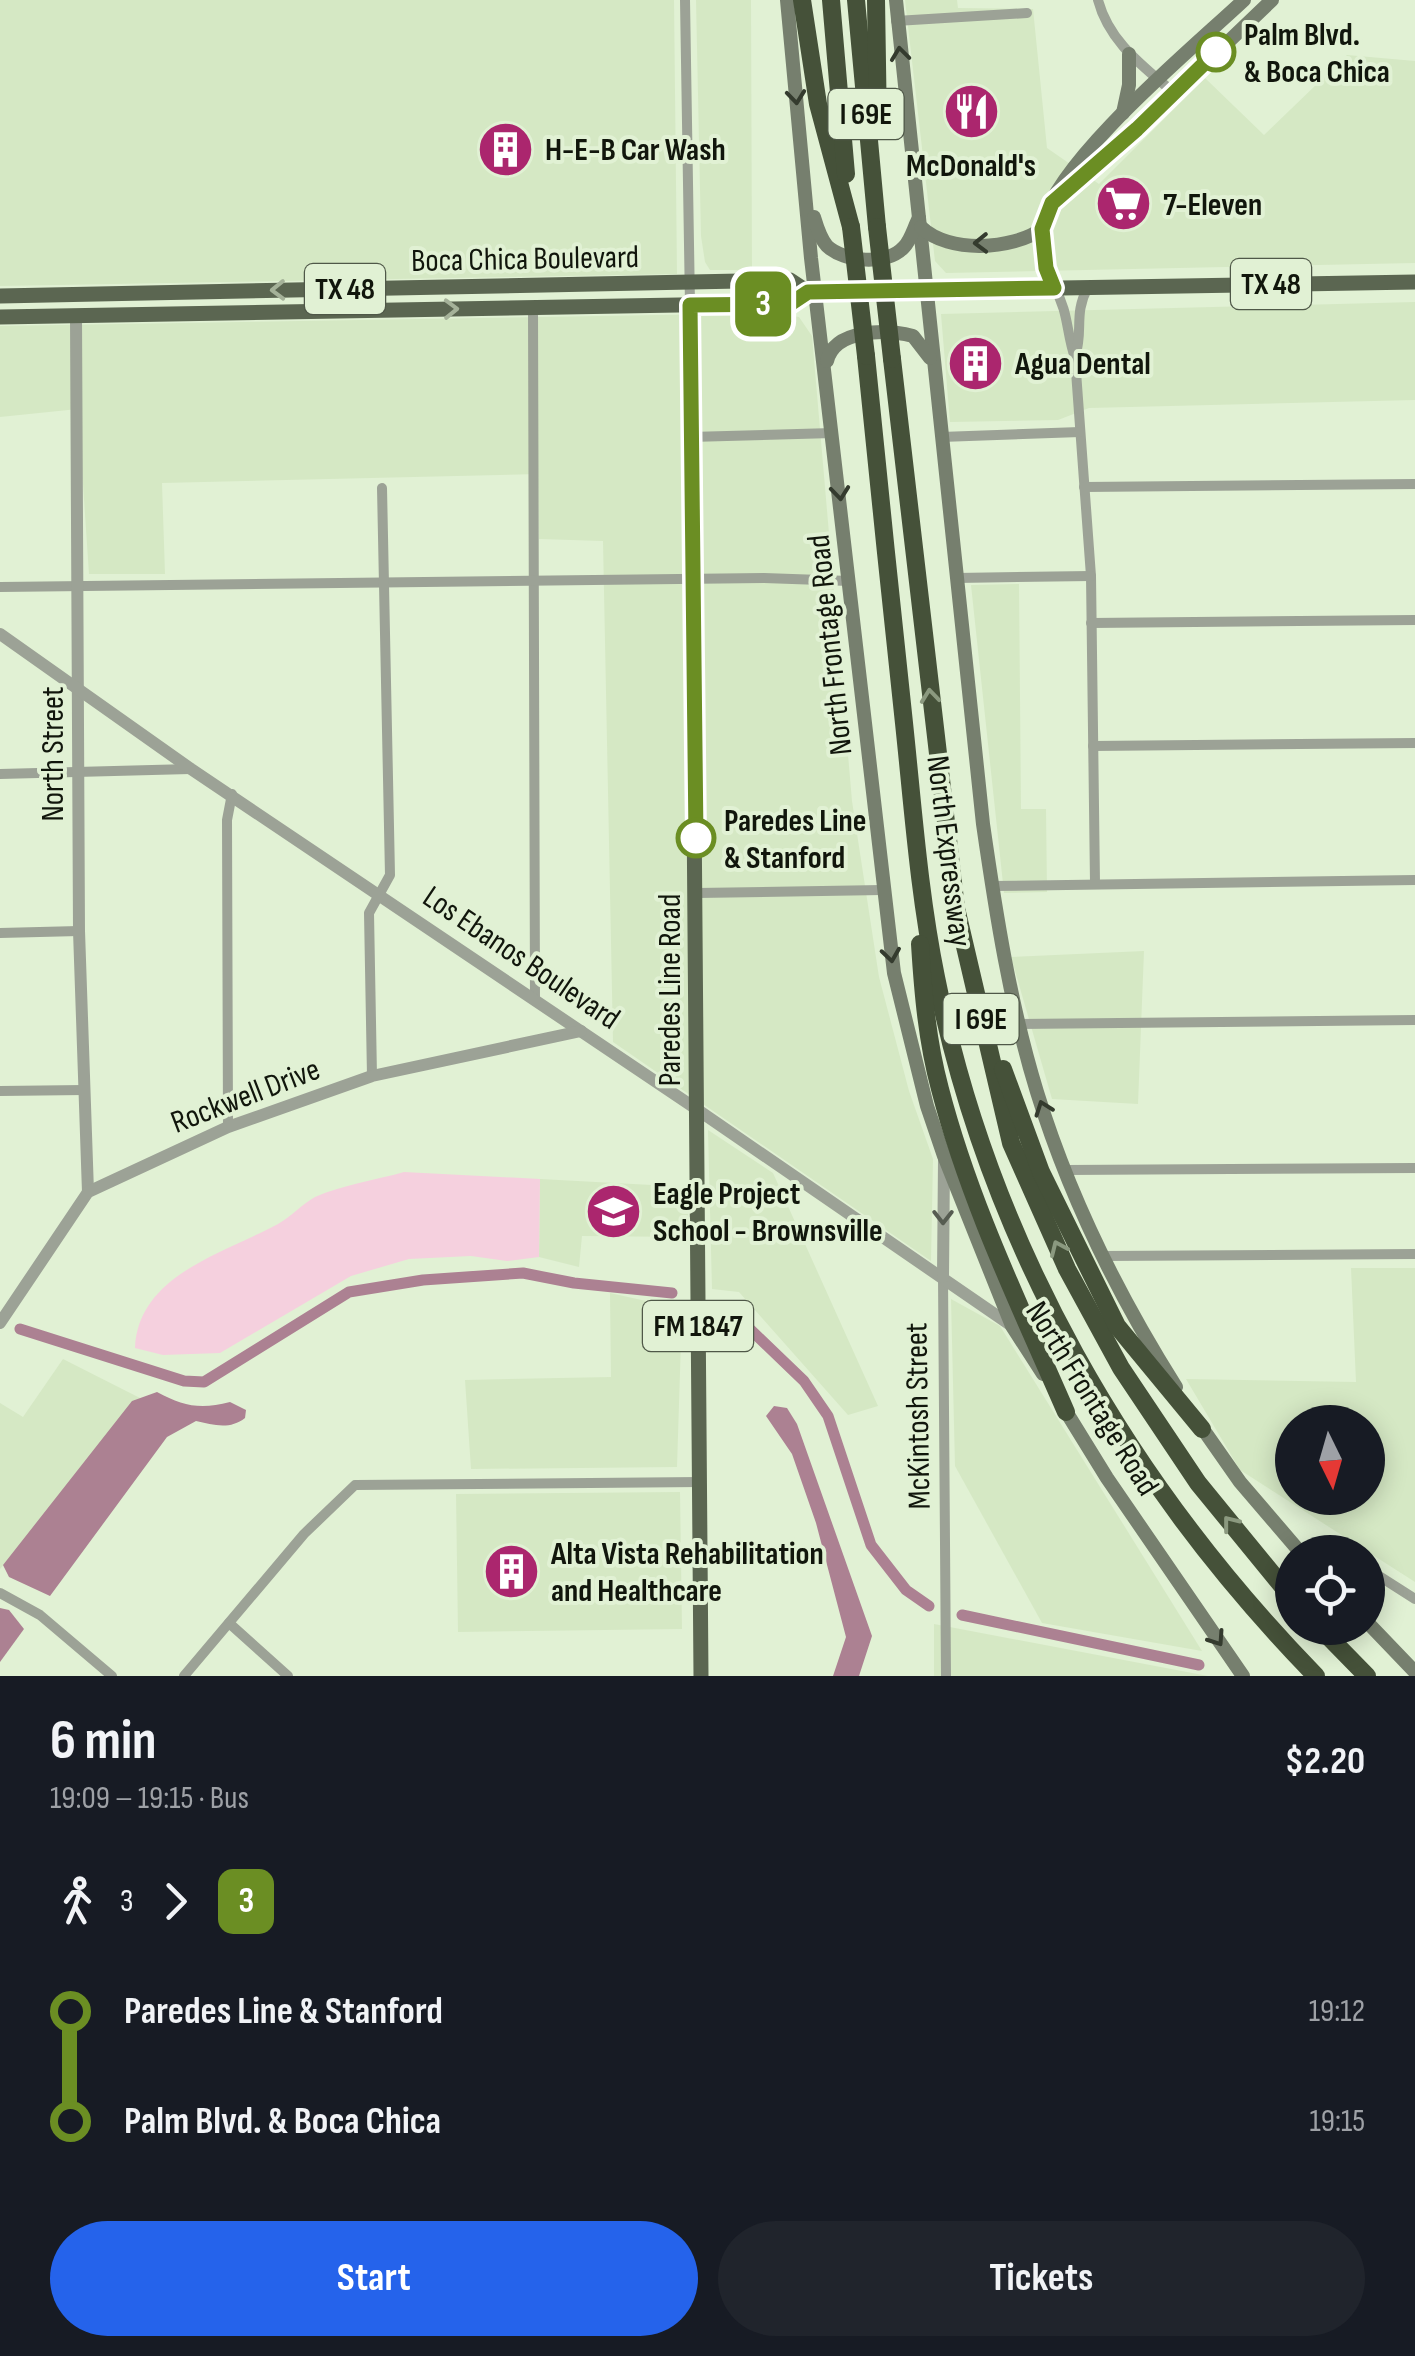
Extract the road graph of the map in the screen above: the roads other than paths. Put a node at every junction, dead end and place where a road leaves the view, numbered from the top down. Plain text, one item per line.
1 (685, 0) edge
2 (787, 0) edge
3 (802, 0) edge
4 (831, 0) edge
5 (856, 0) edge
6 (876, 0) edge
7 (896, 0) edge
8 (1098, 0) edge
9 (1244, 0) edge
10 (1272, 0) edge
11 (1026, 13) dead end
12 (896, 21) junction
13 (1129, 54) junction
14 (1158, 80) junction
15 (1174, 93) junction
16 (1123, 115) junction
17 (807, 197) junction
18 (1052, 203) junction
19 (920, 222) junction
20 (851, 227) junction
21 (877, 227) junction
22 (1042, 229) junction
23 (690, 282) junction
24 (1415, 282) edge
25 (1088, 287) junction
26 (1054, 288) junction
27 (928, 290) junction
28 (237, 291) junction
29 (812, 292) junction
30 (63, 294) junction
31 (0, 296) edge
32 (690, 305) junction
33 (0, 308) edge
34 (534, 308) junction
35 (76, 316) junction
36 (0, 318) edge
37 (1075, 358) junction
38 (825, 370) junction
39 (934, 373) junction
40 (1080, 432) junction
41 (833, 433) junction
42 (690, 436) junction
43 (942, 436) junction
44 (1415, 484) edge
45 (1084, 487) junction
46 (382, 488) dead end
47 (1090, 576) junction
48 (956, 578) junction
49 (536, 580) junction
50 (691, 581) junction
51 (383, 582) junction
52 (850, 582) junction
53 (77, 585) junction
54 (0, 587) edge
55 (1415, 620) edge
56 (1091, 622) junction
57 (0, 634) edge
58 (80, 688) junction
59 (1415, 743) edge
60 (1094, 746) junction
61 (908, 768) junction
62 (192, 769) junction
63 (80, 772) junction
64 (0, 774) edge
65 (232, 794) junction
66 (1415, 880) edge
67 (1094, 883) junction
68 (992, 886) junction
69 (882, 890) junction
70 (380, 894) junction
71 (697, 894) junction
72 (79, 931) junction
73 (0, 933) edge
74 (967, 964) junction
75 (535, 1002) junction
76 (1415, 1020) edge
77 (1018, 1024) junction
78 (580, 1030) junction
79 (372, 1076) junction
80 (84, 1090) junction
81 (0, 1092) edge
82 (696, 1108) junction
83 (228, 1128) junction
84 (944, 1156) junction
85 (1415, 1168) edge
86 (1066, 1170) junction
87 (88, 1192) junction
88 (1415, 1254) edge
89 (1103, 1256) junction
90 (943, 1277) junction
91 (0, 1323) edge
92 (1012, 1326) junction
93 (1066, 1412) junction
94 (1202, 1429) junction
95 (700, 1482) junction
96 (1285, 1535) edge
97 (1275, 1577) edge
98 (1385, 1580) edge
99 (0, 1593) edge
100 (1415, 1599) edge
101 (229, 1623) junction
102 (1385, 1641) edge
103 (1337, 1645) edge
104 (1415, 1672) edge
105 (112, 1676) edge
106 (184, 1676) edge
107 (288, 1676) edge
108 (702, 1676) edge
109 (946, 1676) edge
110 (1242, 1676) edge
111 (1316, 1676) edge
112 (1367, 1676) edge

1 - 23 street
2 -> 17 main road, North Frontage Road
3 - 20 highway
4 - 20 highway, I 69E
5 - 21 highway, I 69E
6 - 21 highway
7 - 12 main road, North Expressway
8 - 13 street
9 - 14 main road
10 - 15 main road
11 - 12 street
19 -> 12 main road, North Expressway
13 - 14 street
13 - 16 main road
14 - 15 street
14 - 16 main road
15 - 18 main road
16 - 18 main road
17 - 19 main road
17 - 29 main road, North Frontage Road
18 - 22 main road
22 -> 19 main road
19 - 27 main road, North Expressway
20 - 61 highway, North Expressway / I 69E, bridge
74 -> 21 highway, North Expressway / I 69E, bridge
22 - 26 main road
23 -> 28 main road, Boca Chica Boulevard / TX 48
23 - 29 main road, Boca Chica Boulevard / TX 48
23 - 32 street
24 - 25 main road, Boca Chica Boulevard / TX 48
25 - 26 main road, Boca Chica Boulevard / TX 48
25 - 37 street
26 - 27 main road, Boca Chica Boulevard / TX 48
26 - 37 street
27 - 29 main road, Boca Chica Boulevard / TX 48
27 - 39 main road, North Expressway
28 - 30 main road, Boca Chica Boulevard / TX 48
28 - 35 main road
29 - 32 main road, Boca Chica Boulevard / TX 48
29 - 38 main road, North Frontage Road
30 - 31 main road, Boca Chica Boulevard / TX 48
30 - 33 main road
32 - 34 main road, Boca Chica Boulevard / TX 48
32 - 42 main road, Paredes Line Road / FM 1847
35 -> 34 main road, Boca Chica Boulevard / TX 48
34 - 49 street
35 - 36 main road, Boca Chica Boulevard / TX 48
35 - 53 street, North Street
37 - 40 street
38 - 39 main road
38 - 41 main road, North Frontage Road
39 - 43 main road, North Expressway
40 - 43 street
40 - 45 street
41 - 42 street
41 -> 52 main road, North Frontage Road
42 - 50 main road, Paredes Line Road / FM 1847
43 - 48 main road, North Expressway
44 - 45 street
45 - 47 street
46 - 51 street
47 - 48 street
47 - 56 street
48 - 68 main road, North Expressway
49 - 50 street
49 - 51 street
49 - 75 street
50 - 52 street
50 - 71 main road, Paredes Line Road / FM 1847
51 - 53 street
51 - 70 street
52 - 69 main road, North Frontage Road
53 - 54 street
53 - 58 street, North Street
55 - 56 street
56 - 60 street
57 - 58 street, Los Ebanos Boulevard
58 - 62 street, Los Ebanos Boulevard
58 - 63 street, North Street
59 - 60 street
60 - 67 street
61 - 93 highway
61 - 111 highway, North Expressway / I 69E
62 - 63 street
62 - 65 street, Los Ebanos Boulevard
63 - 64 street
63 - 72 street, North Street
65 - 70 street, Los Ebanos Boulevard
65 - 83 street
66 - 67 street
67 - 68 street
68 - 77 main road, North Expressway
69 - 71 street
69 -> 84 main road, North Frontage Road
70 - 75 street, Los Ebanos Boulevard
70 - 79 street
71 - 82 main road, Paredes Line Road / FM 1847
72 - 73 street
72 - 80 street, North Street
74 - 94 highway
97 -> 74 highway, North Expressway / I 69E
75 - 78 street, Los Ebanos Boulevard
76 - 77 street
86 -> 77 main road, North Expressway
78 - 79 street, Rockwell Drive
78 - 82 street, Los Ebanos Boulevard
79 - 83 street, Rockwell Drive
80 - 81 street
80 - 87 street, North Street
82 - 90 street, Los Ebanos Boulevard
82 - 95 main road, Paredes Line Road / FM 1847
83 - 87 street, Rockwell Drive
84 -> 90 street, McKintosh Street
84 - 92 main road, North Frontage Road
85 - 86 street
86 - 89 main road, North Expressway
87 - 91 street
88 - 89 street
89 - 94 main road, North Expressway
90 - 92 street, Los Ebanos Boulevard
90 - 109 street, McKintosh Street
92 - 93 main road, North Frontage Road
93 -> 110 main road, North Frontage Road
94 - 96 main road, North Expressway
95 - 101 street
95 - 108 main road, Paredes Line Road / FM 1847
98 - 100 street
99 - 105 street
101 - 106 street
101 - 107 street
102 - 104 main road
103 - 112 highway

